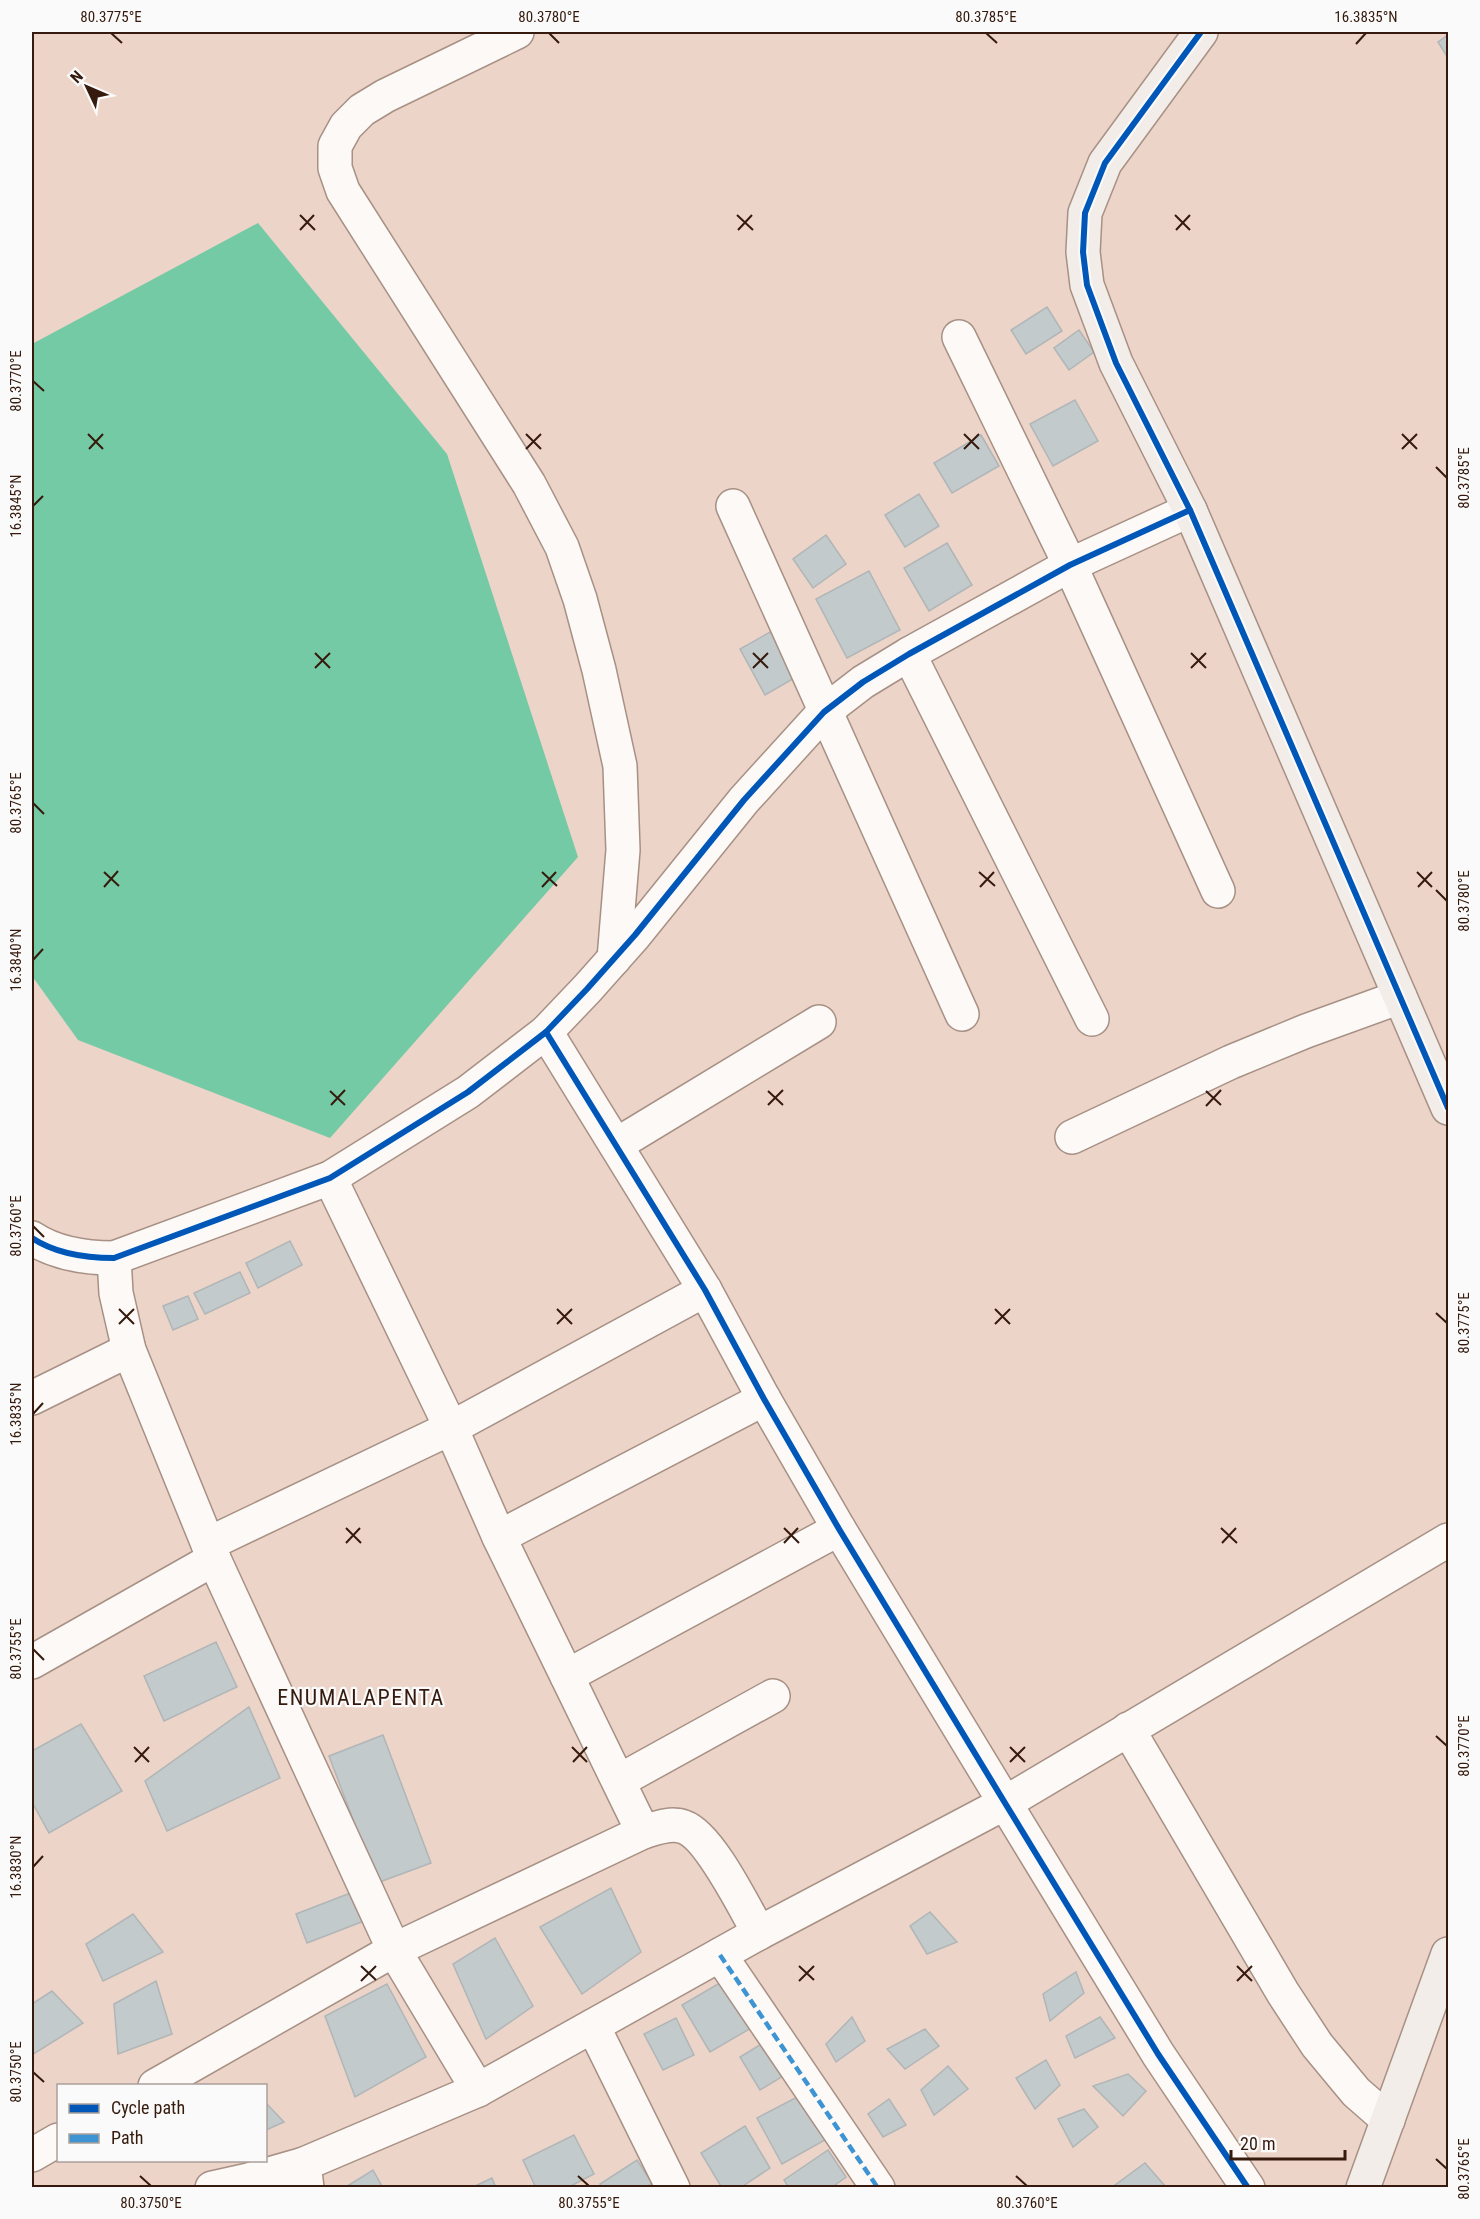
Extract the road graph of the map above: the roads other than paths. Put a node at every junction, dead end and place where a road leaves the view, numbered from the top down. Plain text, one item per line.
1 (518, 32) edge
2 (1201, 32) edge
3 (959, 337) dead end
4 (733, 506) dead end
5 (1190, 510) junction
6 (1070, 565) junction
7 (909, 654) junction
8 (824, 712) junction
9 (1218, 891) dead end
10 (614, 959) junction
11 (1400, 997) junction
12 (962, 1014) dead end
13 (1092, 1019) dead end
14 (819, 1022) dead end
15 (546, 1032) junction
16 (1449, 1107) edge
17 (1072, 1137) dead end
18 (616, 1145) junction
19 (330, 1178) junction
20 (32, 1238) edge
21 (114, 1258) junction
22 (705, 1290) junction
23 (129, 1350) junction
24 (32, 1398) edge
25 (764, 1399) junction
26 (451, 1428) junction
27 (839, 1529) junction
28 (499, 1537) junction
29 (1449, 1540) edge
30 (211, 1552) junction
31 (32, 1662) edge
32 (567, 1676) junction
33 (773, 1696) dead end
34 (1128, 1729) junction
35 (619, 1781) junction
36 (1005, 1803) junction
37 (643, 1832) junction
38 (759, 1933) junction
39 (394, 1950) junction
40 (1449, 1954) edge
41 (720, 1955) junction
42 (593, 2026) junction
43 (156, 2084) edge
44 (478, 2090) junction
45 (1388, 2120) junction
46 (57, 2141) edge
47 (32, 2155) edge
48 (305, 2176) edge
49 (212, 2187) edge
50 (673, 2187) edge
51 (878, 2187) edge
52 (1248, 2187) edge
53 (1363, 2187) edge

1 - 10 street
2 - 5 street
3 - 6 street
4 - 8 street
5 - 6 street
5 - 11 street
6 - 7 street
6 - 9 street
7 - 8 street
7 - 13 street
8 - 10 street
8 - 12 street
10 - 15 street
11 - 16 street
11 - 17 street
14 - 18 street
15 - 18 street
15 - 19 street
18 - 22 street
19 - 21 street
19 - 26 street
20 - 21 street
21 - 23 street
22 - 25 street
22 - 26 street
23 - 24 street
23 - 30 street
25 - 27 street
25 - 28 street
26 - 28 street
26 - 30 street
27 - 32 street
27 - 36 street
28 - 32 street
29 - 34 street
30 - 31 street
30 - 39 street
32 - 35 street
33 - 35 street
34 - 36 street
34 - 45 street
35 - 37 street
36 - 38 street
36 - 52 street
37 - 38 street
37 - 39 street
38 - 41 street
39 - 43 street
39 - 44 street
40 - 45 street
41 - 42 street
41 - 51 street
42 - 44 street
42 - 50 street
44 - 48 street
45 - 53 street
46 - 47 street
48 - 49 street

